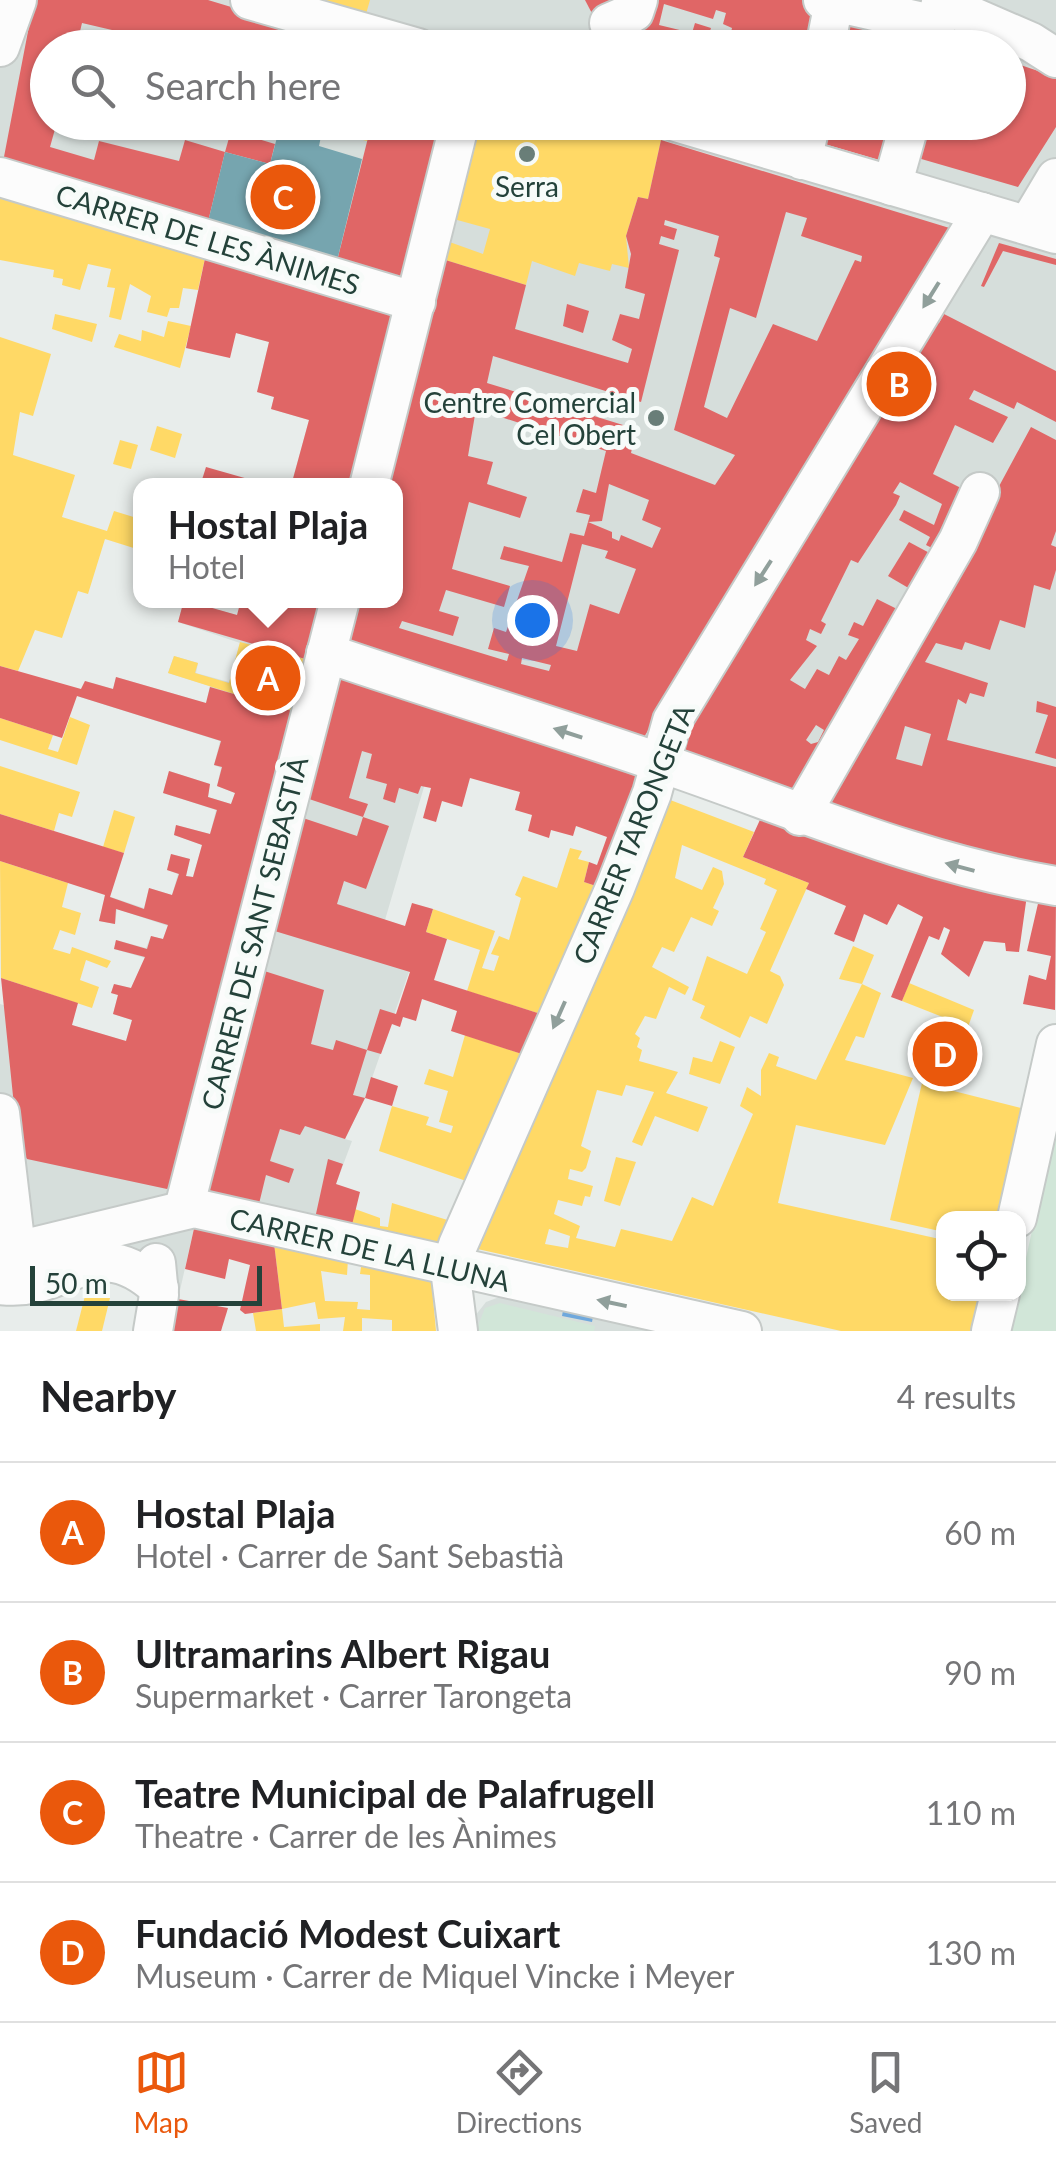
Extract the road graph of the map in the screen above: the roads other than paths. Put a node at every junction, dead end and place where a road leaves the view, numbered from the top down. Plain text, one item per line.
1 (17, 0) edge
2 (250, 0) edge
3 (829, 1) edge
4 (355, 30) edge
5 (826, 30) edge
6 (915, 30) edge
7 (935, 30) edge
8 (1001, 30) edge
9 (0, 47) edge
10 (456, 140) edge
11 (736, 140) edge
12 (807, 140) edge
13 (905, 140) edge
14 (802, 160) junction
15 (0, 176) edge
16 (1056, 178) edge
17 (892, 186) junction
18 (982, 212) junction
19 (1042, 229) edge
20 (416, 302) junction
21 (371, 478) edge
22 (980, 492) dead end
23 (338, 608) edge
24 (326, 653) junction
25 (660, 762) junction
26 (800, 816) junction
27 (1056, 886) edge
28 (1056, 1044) edge
29 (0, 1113) edge
30 (184, 1208) junction
31 (1019, 1211) edge
32 (126, 1223) junction
33 (104, 1260) junction
34 (9, 1269) edge
35 (450, 1269) junction
36 (158, 1288) junction
37 (998, 1301) edge
38 (152, 1331) edge
39 (458, 1331) edge
40 (742, 1331) edge
41 (992, 1331) edge

1 - 9 street
2 - 4 street
3 - 5 street
3 - 6 street
7 - 8 street
10 - 20 street
11 - 14 street
12 - 14 street
13 - 17 street
14 - 17 street
15 - 20 street, CARRER DE LES ÀNIMES
16 - 19 street
17 - 18 street
18 - 19 street
18 -> 25 street, CARRER TARONGETA
20 - 21 street
22 - 26 street
23 - 24 street, CARRER DE SANT SEBASTIÀ
25 -> 24 street
24 - 30 street, CARRER DE SANT SEBASTIÀ
25 - 26 street
25 -> 35 street, CARRER TARONGETA
27 -> 26 street
28 - 31 street
29 - 34 street
30 - 32 street, CARRER DE LA LLUNA
30 - 35 street, CARRER DE LA LLUNA
32 - 33 street
32 - 34 street, CARRER DE LA LLUNA
32 - 36 street
33 - 34 street
33 - 36 street
35 - 39 street
40 -> 35 street, CARRER DE LA LLUNA
36 - 38 street
37 - 41 street

